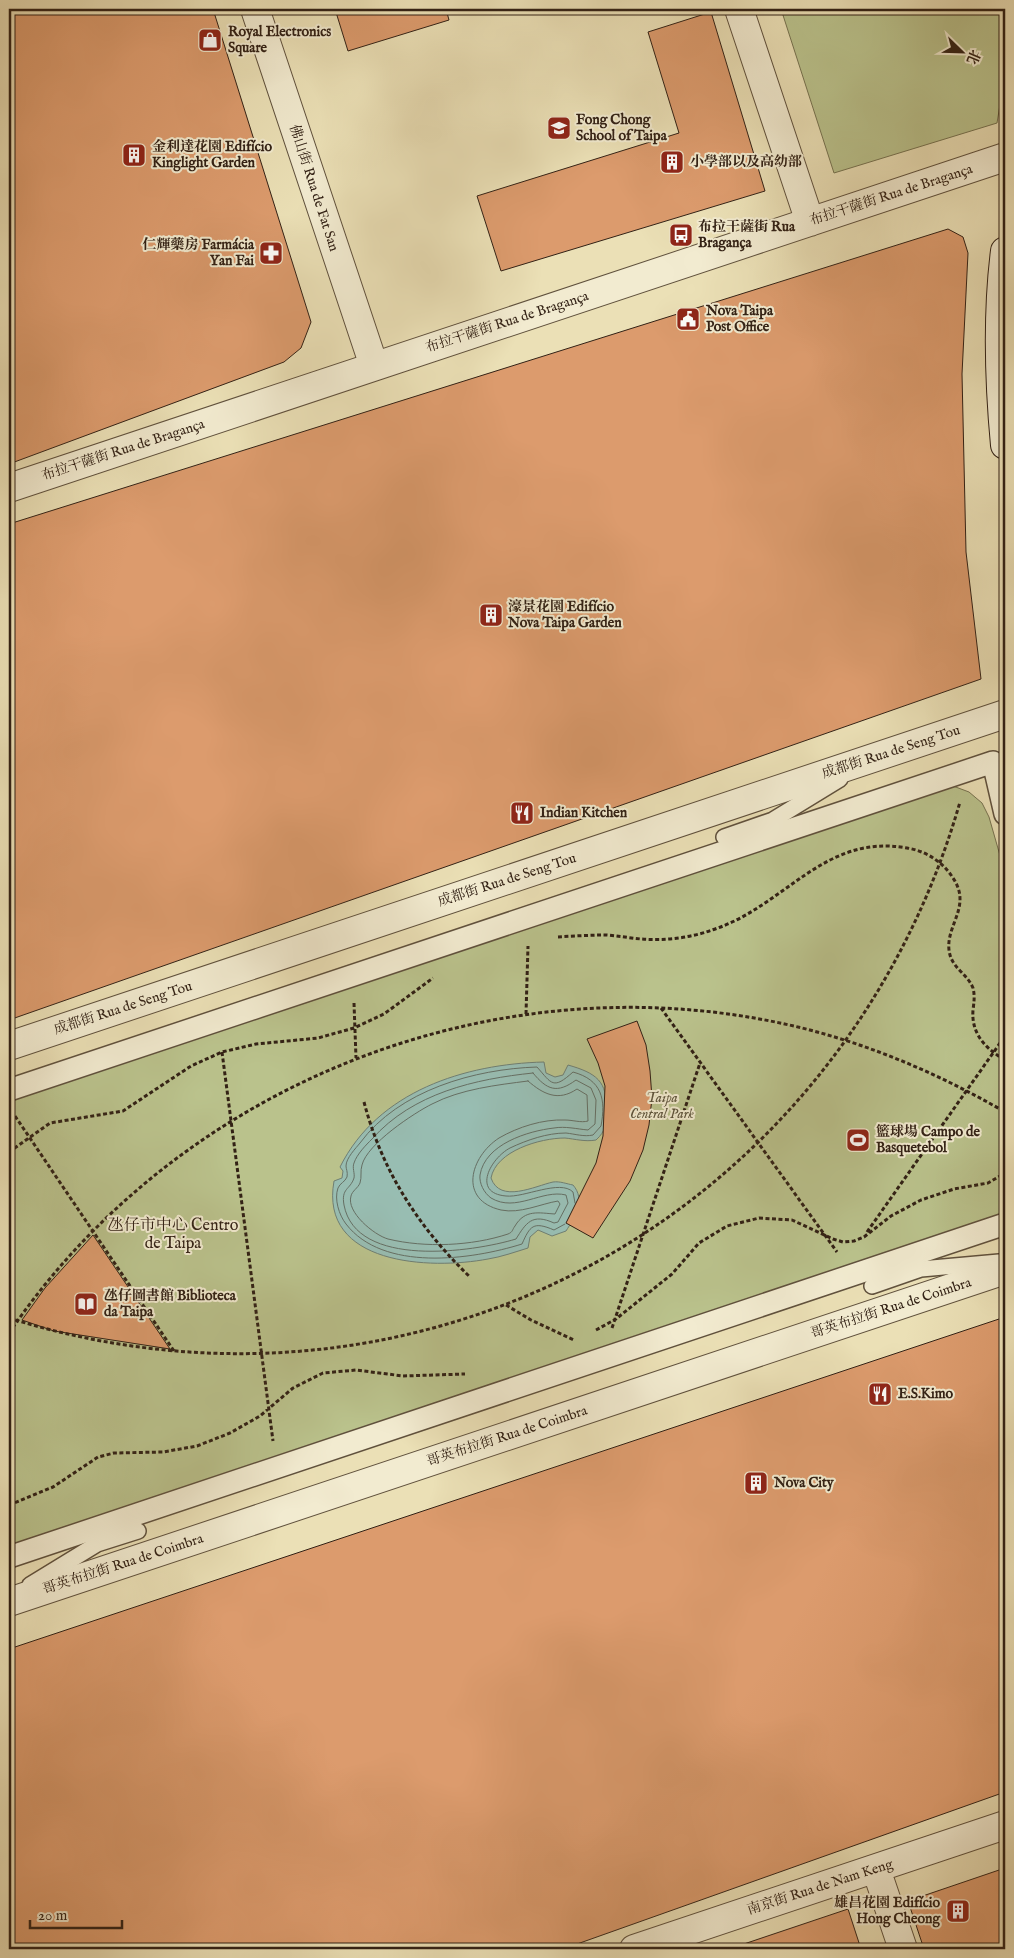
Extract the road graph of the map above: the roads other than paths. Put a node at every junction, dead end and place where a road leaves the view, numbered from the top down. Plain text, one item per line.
1 (255, 9) edge
2 (739, 9) edge
3 (1005, 157) edge
4 (810, 222) junction
5 (1005, 251) edge
6 (374, 366) junction
7 (1005, 445) edge
8 (9, 488) edge
9 (1005, 714) edge
10 (874, 758) junction
11 (1005, 814) edge
12 (724, 837) dead end
13 (9, 1046) edge
14 (9, 1090) edge
15 (1005, 1224) edge
16 (1005, 1261) edge
17 (1005, 1270) edge
18 (872, 1286) dead end
19 (138, 1531) dead end
20 (9, 1557) edge
21 (9, 1600) edge
22 (1005, 1825) edge
23 (876, 1868) junction
24 (634, 1949) edge
25 (903, 1949) edge

1 - 6 street, 佛山街 Rua de Fat San
2 - 4 street
3 - 4 street, 布拉干薩街 Rua de Bragança
4 - 6 street, 布拉干薩街 Rua de Bragança
5 - 7 street
6 - 8 street, 布拉干薩街 Rua de Bragança
9 - 10 street, 成都街 Rua de Seng Tou
10 - 12 lane
10 - 13 street, 成都街 Rua de Seng Tou
11 - 14 street
15 - 20 street
16 - 18 lane
17 - 21 street, 哥英布拉街 Rua de Coimbra
19 - 21 lane
22 - 23 street, 南京街 Rua de Nam Keng
23 - 24 street, 南京街 Rua de Nam Keng
23 - 25 street

